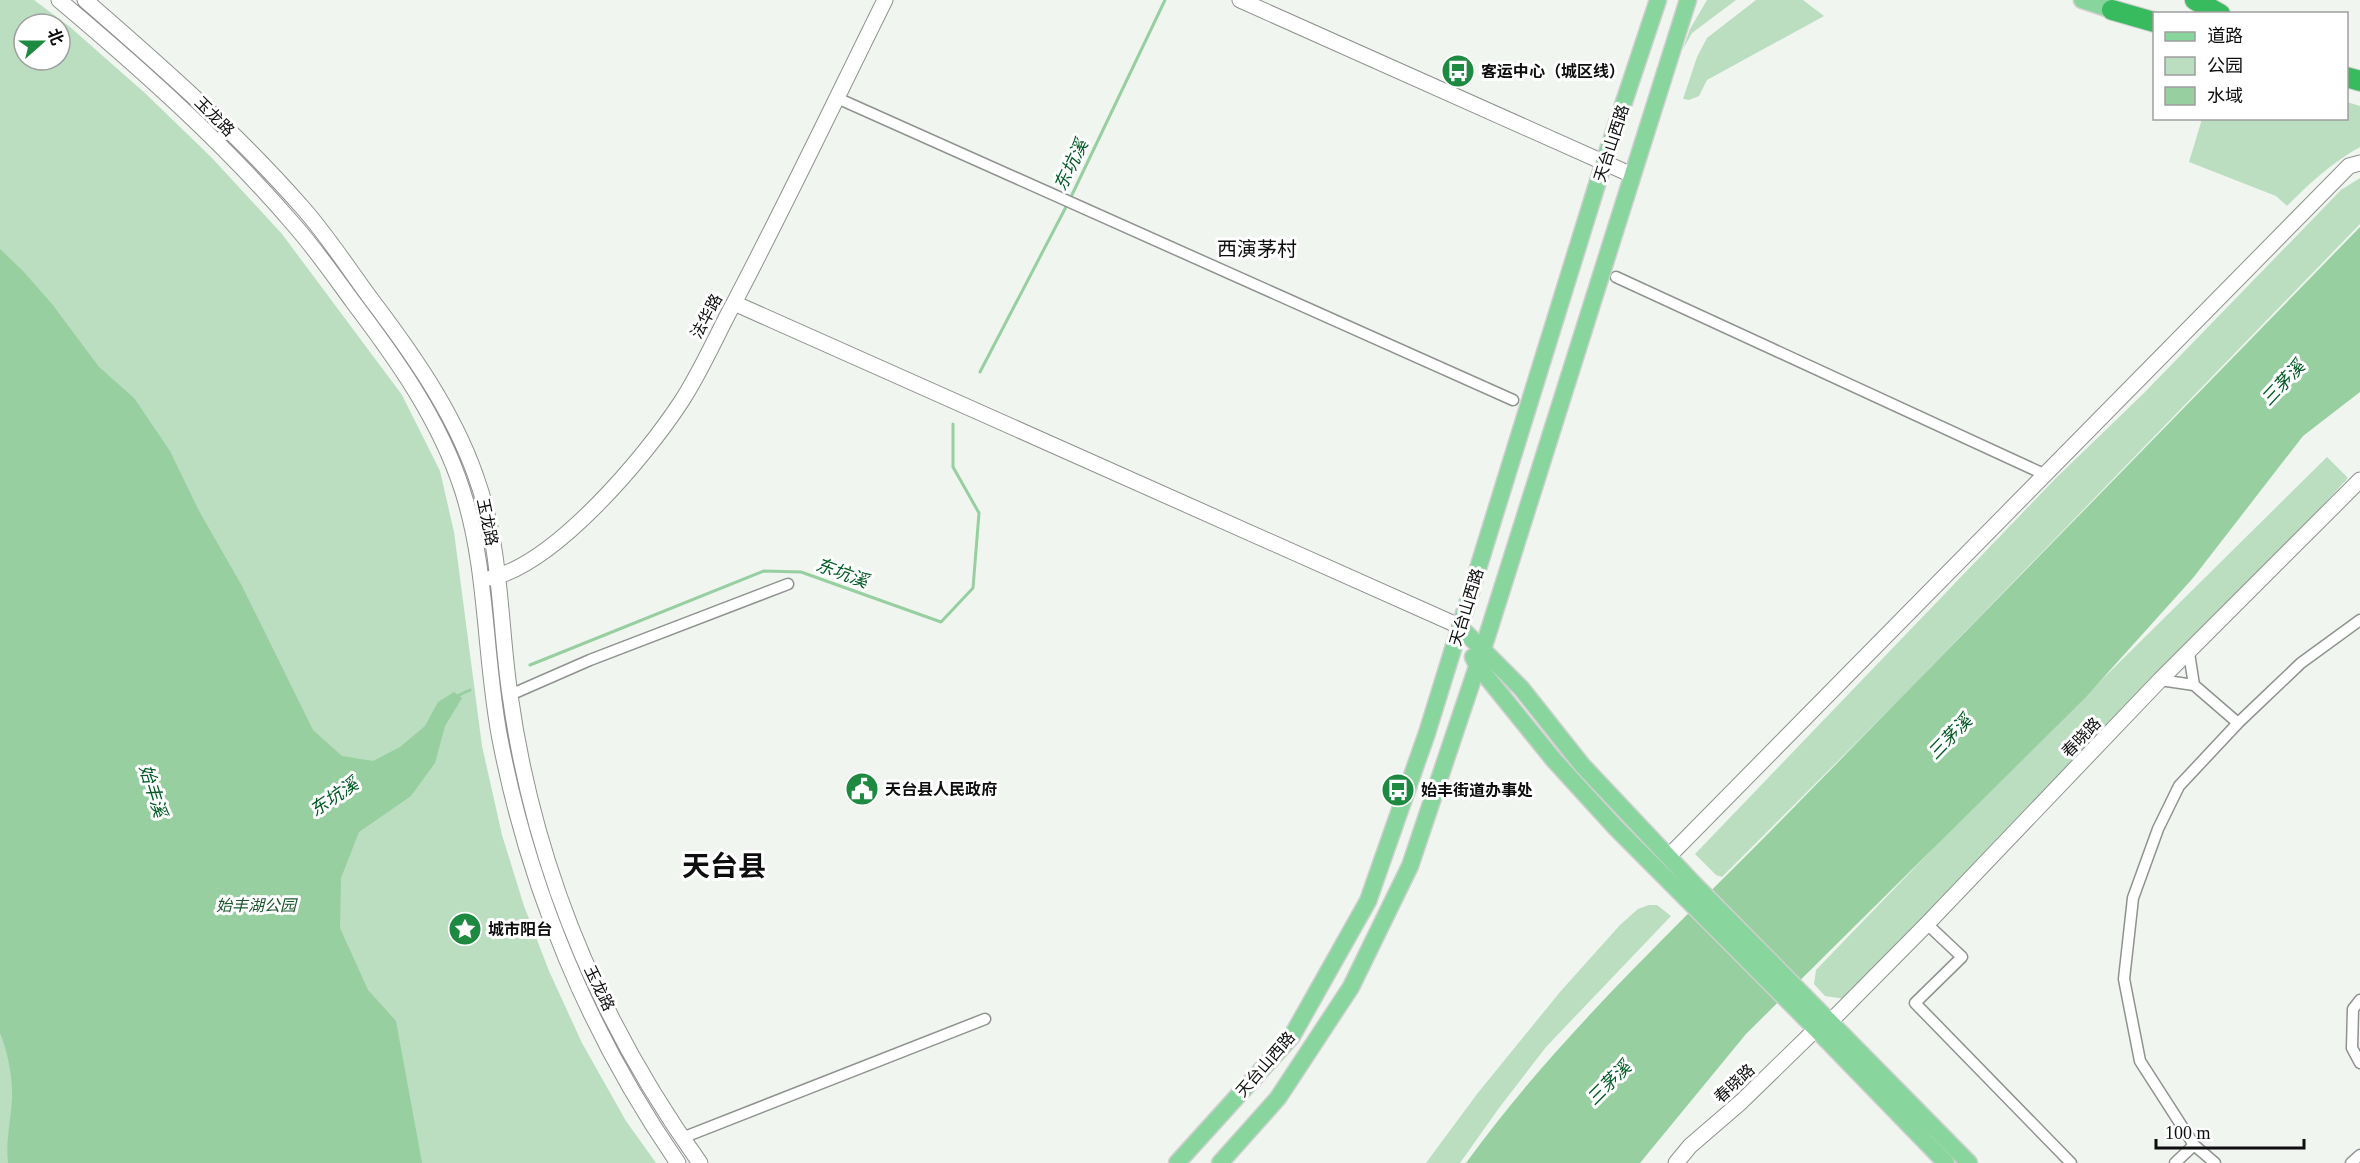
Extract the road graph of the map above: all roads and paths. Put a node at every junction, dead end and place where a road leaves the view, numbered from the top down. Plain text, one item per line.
1 (58, 0) edge
2 (85, 0) edge
3 (885, 0) edge
4 (1240, 0) edge
5 (1658, 0) edge
6 (1697, 0) edge
7 (2082, 0) edge
8 (2195, 0) edge
9 (1685, 8) edge
10 (2112, 10) joint
11 (2216, 12) edge
12 (2153, 22) edge
13 (837, 98) junction
14 (1604, 162) junction
15 (2360, 163) edge
16 (1632, 175) junction
17 (1616, 277) dead end
18 (734, 303) junction
19 (1513, 400) dead end
20 (2046, 475) junction
21 (2360, 480) edge
22 (499, 576) junction
23 (480, 581) junction
24 (788, 584) dead end
25 (2360, 620) edge
26 (1459, 626) junction
27 (1483, 649) junction
28 (2189, 653) junction
29 (1477, 665) junction
30 (2160, 680) junction
31 (2194, 685) junction
32 (510, 695) junction
33 (2238, 723) junction
34 (1388, 844) junction
35 (1415, 854) junction
36 (1669, 856) junction
37 (1689, 890) junction
38 (1927, 924) junction
39 (2360, 1000) edge
40 (985, 1019) dead end
41 (1823, 1026) junction
42 (1292, 1036) junction
43 (1310, 1050) junction
44 (2360, 1062) edge
45 (682, 1138) junction
46 (2194, 1145) junction
47 (2360, 1155) edge
48 (678, 1163) edge
49 (700, 1163) edge
50 (1176, 1163) edge
51 (1220, 1163) edge
52 (1676, 1163) edge
53 (1946, 1163) edge
54 (1969, 1163) edge
55 (2071, 1163) edge
56 (2175, 1163) edge
57 (2215, 1163) edge
58 (2351, 1163) edge

1 - 23 main road, 玉龙路
2 - 22 main road, 玉龙路
3 - 13 main road, 法华路
4 - 14 main road
5 - 14 main road, 天台山西路
6 - 9 main road
7 - 10 main road
8 - 11 highway
9 - 16 main road, 天台山西路
10 - 12 highway
13 - 18 main road, 法华路
13 - 19 street
14 - 16 main road
14 - 26 main road, 天台山西路
15 - 20 main road
16 - 27 main road, 天台山西路
17 - 20 street
18 - 22 main road, 法华路
18 - 26 main road
20 - 36 main road
21 - 28 main road, 春晓路
22 - 23 main road, 法华路
22 - 32 main road, 玉龙路
23 - 48 main road, 玉龙路
24 - 32 street
25 - 33 street
26 - 27 main road
26 - 29 main road
26 - 34 main road, 天台山西路
27 - 29 main road, 天台山西路
27 - 36 main road
28 - 30 main road, 春晓路
28 - 31 street
29 - 35 main road, 天台山西路
29 - 37 main road
30 - 31 street
30 - 38 main road, 春晓路
31 - 33 street
32 - 45 main road, 玉龙路
33 - 46 street
34 - 35 main road
34 - 42 main road, 天台山西路
35 - 43 main road, 天台山西路
36 - 37 main road
37 - 41 main road
38 - 41 main road, 春晓路
38 - 55 street
39 - 44 street
40 - 45 street
41 - 52 main road, 春晓路
41 - 53 main road
41 - 54 main road
42 - 43 main road
42 - 50 main road, 天台山西路
43 - 51 main road, 天台山西路
45 - 49 main road, 玉龙路
46 - 56 street
46 - 57 street
47 - 58 street

